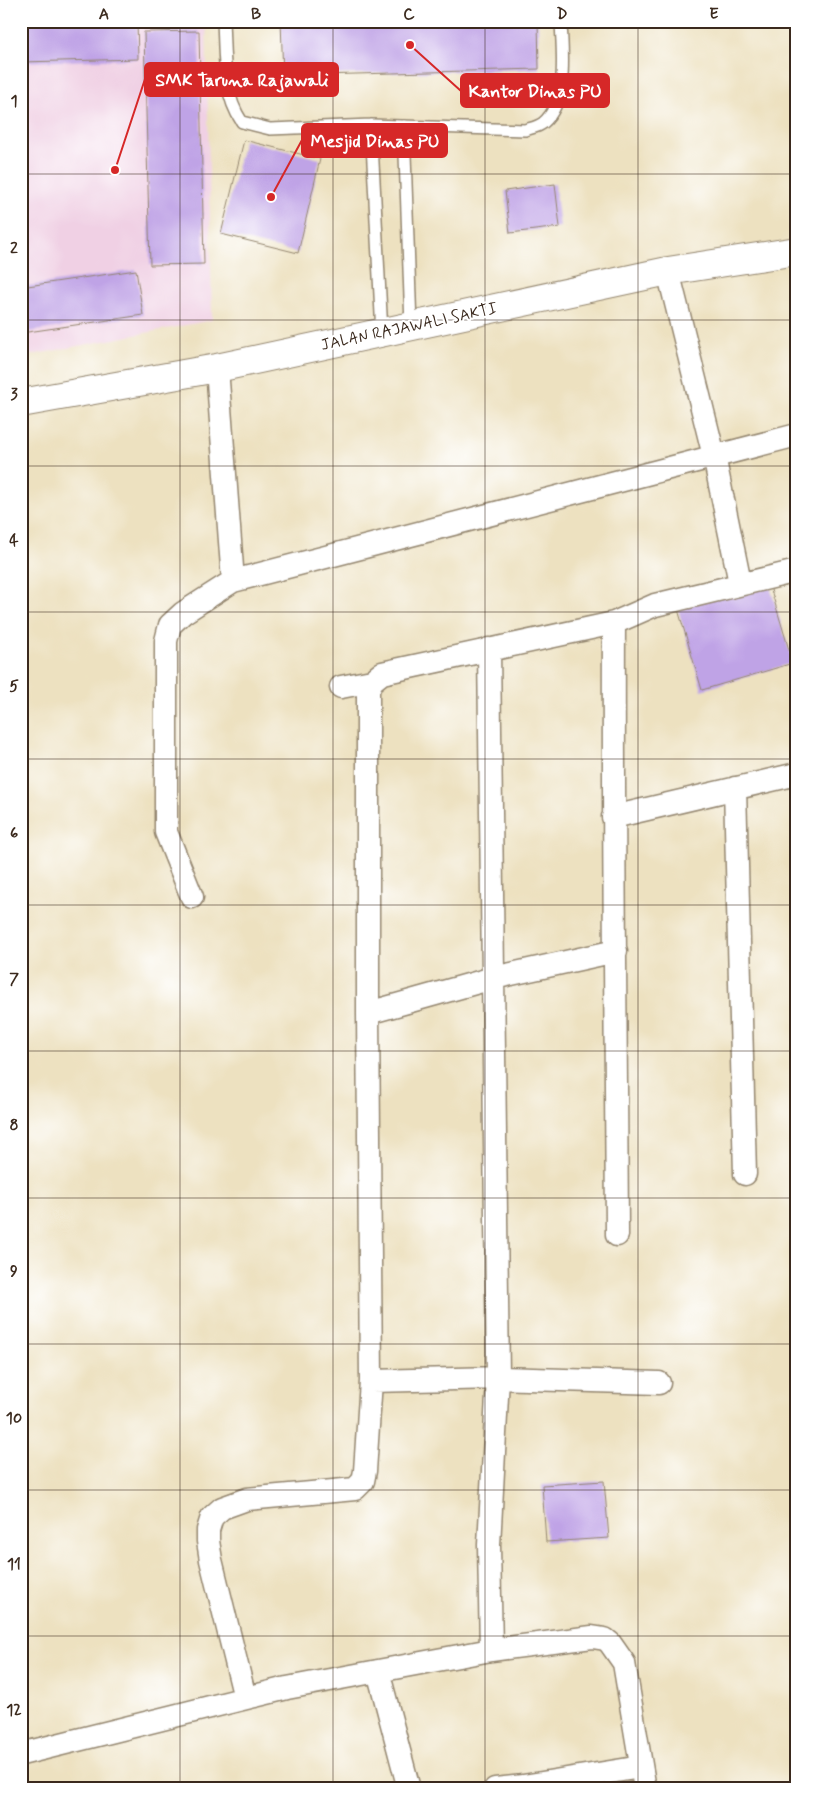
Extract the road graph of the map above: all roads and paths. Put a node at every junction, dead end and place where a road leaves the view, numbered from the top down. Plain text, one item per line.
1 (223, 21) edge
2 (561, 21) edge
3 (371, 126) junction
4 (404, 126) junction
5 (797, 251) edge
6 (668, 271) junction
7 (411, 326) junction
8 (382, 333) junction
9 (217, 368) junction
10 (21, 403) edge
11 (797, 435) edge
12 (714, 456) junction
13 (797, 571) edge
14 (233, 580) junction
15 (740, 583) junction
16 (614, 623) junction
17 (489, 649) junction
18 (372, 681) junction
19 (341, 687) dead end
20 (797, 774) edge
21 (735, 788) junction
22 (613, 817) junction
23 (192, 897) dead end
24 (616, 951) junction
25 (492, 978) junction
26 (368, 1013) junction
27 (744, 1174) dead end
28 (617, 1235) dead end
29 (498, 1378) junction
30 (372, 1381) junction
31 (659, 1383) dead end
32 (491, 1650) junction
33 (378, 1671) junction
34 (245, 1698) junction
35 (21, 1754) edge
36 (643, 1778) edge
37 (523, 1788) edge
38 (409, 1789) edge
39 (495, 1789) edge

1 - 3 lane
2 - 4 lane
3 - 4 lane
3 - 8 lane
4 - 7 lane
5 - 6 street, JALAN RAJAWALI SAKTI
6 - 7 street, JALAN RAJAWALI SAKTI
6 - 12 street
7 - 8 street, JALAN RAJAWALI SAKTI
8 - 9 street, JALAN RAJAWALI SAKTI
9 - 10 street, JALAN RAJAWALI SAKTI
9 - 14 street
11 - 12 street
12 - 14 street
12 - 15 street
13 - 15 street
14 - 23 street
15 - 16 street
16 - 17 street
16 - 22 street
17 - 18 street
17 - 25 street
18 - 19 street
18 - 26 street
20 - 21 street
21 - 22 street
21 - 27 street
22 - 24 street
24 - 25 street
24 - 28 street
25 - 26 street
25 - 29 street
26 - 30 street
29 - 30 street
29 - 31 street
29 - 32 street
30 - 34 street
32 - 33 street
32 - 36 street
33 - 34 street
33 - 38 street
34 - 35 street
36 - 37 street
37 - 39 street

